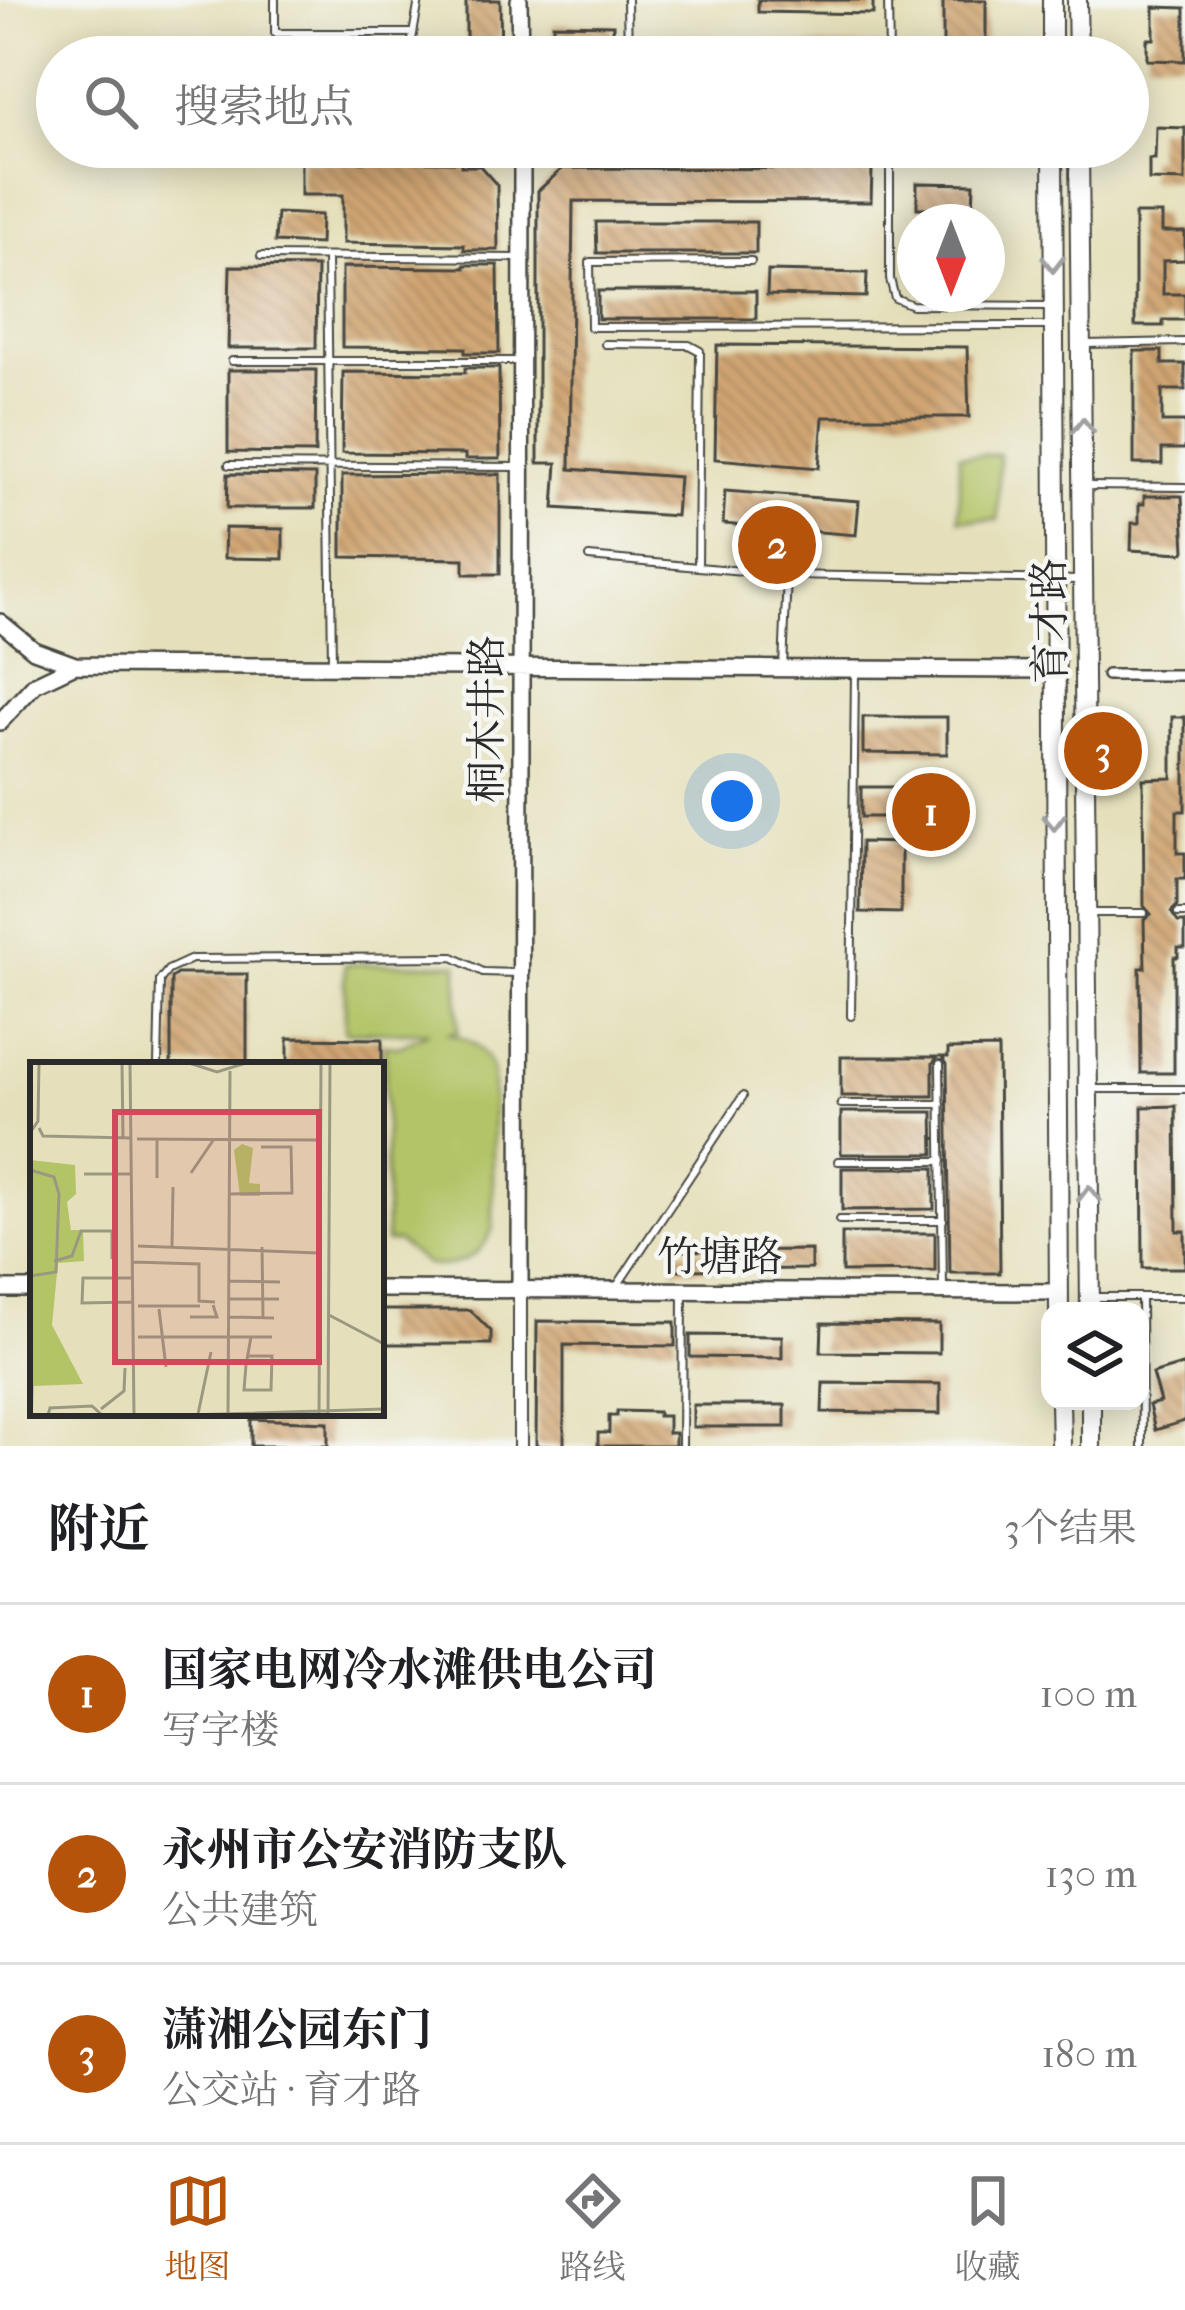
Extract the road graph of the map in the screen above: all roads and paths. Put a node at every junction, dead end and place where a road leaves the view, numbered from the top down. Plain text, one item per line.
1 (275, 0) edge
2 (419, 0) edge
3 (519, 0) edge
4 (627, 0) edge
5 (888, 0) edge
6 (1052, 0) edge
7 (1077, 0) edge
8 (413, 33) junction
9 (412, 36) edge
10 (520, 36) edge
11 (628, 36) edge
12 (889, 36) edge
13 (1052, 36) edge
14 (1078, 36) edge
15 (522, 168) edge
16 (890, 168) edge
17 (1053, 168) edge
18 (1079, 168) edge
19 (261, 256) dead end
20 (327, 257) junction
21 (523, 258) junction
22 (752, 261) dead end
23 (1053, 316) junction
24 (1185, 342) edge
25 (605, 344) dead end
26 (1082, 344) junction
27 (232, 362) dead end
28 (328, 362) junction
29 (523, 362) junction
30 (230, 465) dead end
31 (329, 466) junction
32 (522, 467) junction
33 (1083, 486) junction
34 (1185, 487) edge
35 (590, 556) dead end
36 (698, 567) junction
37 (787, 575) junction
38 (1053, 579) junction
39 (1084, 580) junction
40 (0, 622) edge
41 (75, 665) junction
42 (522, 666) junction
43 (332, 667) junction
44 (783, 669) junction
45 (856, 670) junction
46 (1053, 670) junction
47 (1107, 675) dead end
48 (1185, 675) edge
49 (0, 722) edge
50 (1087, 913) junction
51 (1144, 913) dead end
52 (521, 973) junction
53 (850, 1016) dead end
54 (158, 1062) edge
55 (940, 1064) dead end
56 (1088, 1089) junction
57 (1185, 1089) edge
58 (743, 1096) dead end
59 (841, 1104) dead end
60 (941, 1104) junction
61 (838, 1161) dead end
62 (942, 1161) junction
63 (839, 1220) dead end
64 (943, 1220) junction
65 (384, 1289) edge
66 (520, 1291) junction
67 (943, 1291) junction
68 (613, 1292) junction
69 (682, 1292) junction
70 (1141, 1297) junction
71 (1185, 1298) edge
72 (1059, 1302) edge
73 (1090, 1302) edge
74 (1105, 1302) edge
75 (1060, 1410) edge
76 (1091, 1410) edge
77 (520, 1446) edge
78 (682, 1446) edge
79 (1061, 1446) edge
80 (1091, 1446) edge
81 (1142, 1446) edge

1 - 8 lane
2 - 8 lane
3 - 10 street
4 - 11 lane
5 - 12 lane
6 - 13 main road
7 - 14 main road
8 - 9 lane
15 - 21 street, 桐木井路
16 - 23 lane
17 -> 23 main road, 育才路
18 - 26 main road, 育才路
19 - 20 lane
20 - 21 lane
20 - 28 lane
21 - 29 street, 桐木井路
22 - 23 lane
23 - 38 main road, 育才路
24 - 26 lane
25 - 36 lane
33 -> 26 main road, 育才路
27 - 28 lane
28 - 29 lane
28 - 31 lane
29 - 32 street, 桐木井路
30 - 31 lane
31 - 32 lane
31 - 43 lane
32 - 42 street, 桐木井路
33 - 34 lane
33 - 39 main road, 育才路
35 - 36 lane
36 - 37 lane
37 - 38 lane
37 - 44 lane
38 - 39 lane
38 - 46 main road, 育才路
39 - 50 main road, 育才路
40 - 41 street
41 - 43 street
41 - 49 street
42 - 43 street
42 - 44 street
42 - 52 street, 桐木井路
44 - 45 street
45 - 46 street
45 - 53 lane
46 -> 72 main road, 育才路
47 - 48 street
50 - 51 lane
50 - 56 main road, 育才路
52 - 54 lane
52 - 66 street, 桐木井路
55 - 60 lane
56 - 57 lane
73 -> 56 main road, 育才路
58 - 68 lane
59 - 60 lane
60 - 62 lane
61 - 62 lane
62 - 64 lane
63 - 64 lane
64 - 67 lane
65 - 66 street, 竹塘路
66 - 68 street, 竹塘路
66 - 77 street
67 - 69 street, 竹塘路
67 - 72 street, 竹塘路
68 - 69 street, 竹塘路
69 - 78 lane
70 - 71 lane
70 - 74 lane
70 - 81 lane
75 - 79 main road
76 - 80 main road

